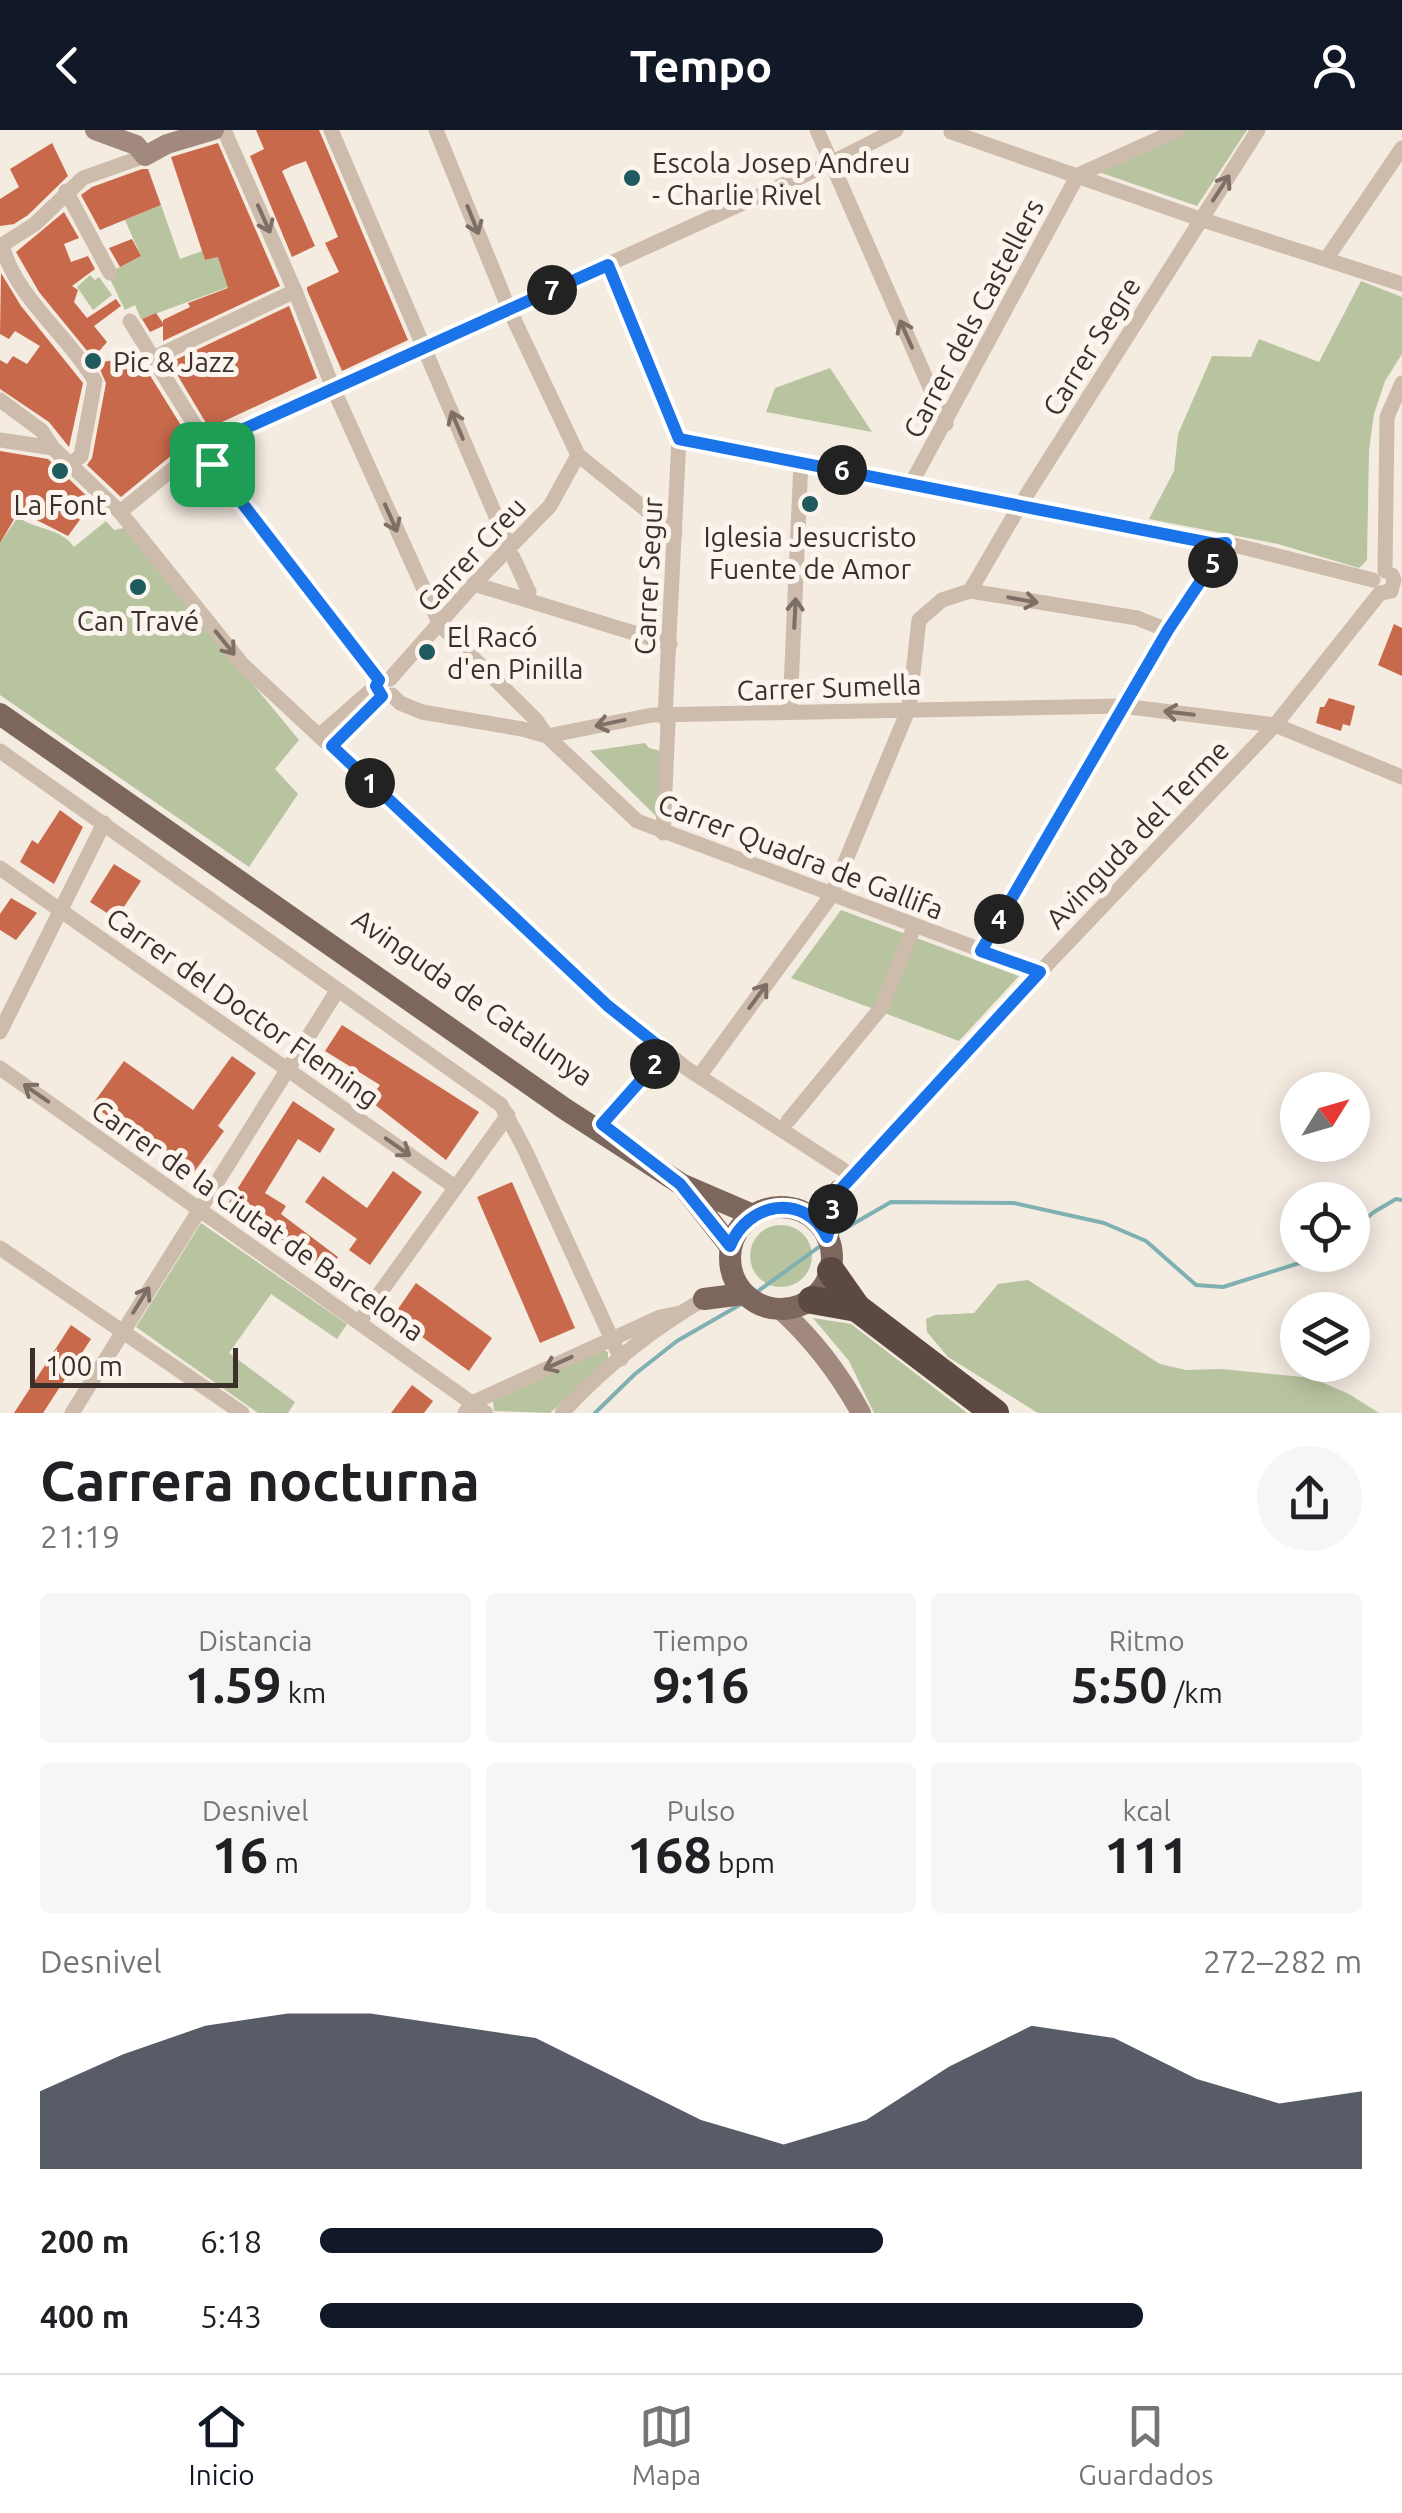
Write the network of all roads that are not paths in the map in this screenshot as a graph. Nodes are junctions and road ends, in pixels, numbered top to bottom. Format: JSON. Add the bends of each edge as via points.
{"nodes":[{"id":1,"x":94,"y":130,"type":"edge"},
{"id":2,"x":214,"y":130,"type":"edge"},
{"id":3,"x":224,"y":130,"type":"edge"},
{"id":4,"x":331,"y":130,"type":"edge"},
{"id":5,"x":436,"y":130,"type":"edge"},
{"id":6,"x":816,"y":130,"type":"edge"},
{"id":7,"x":896,"y":130,"type":"edge"},
{"id":8,"x":1178,"y":130,"type":"edge"},
{"id":9,"x":1258,"y":130,"type":"edge"},
{"id":10,"x":952,"y":131,"type":"edge"},
{"id":11,"x":1402,"y":148,"type":"edge"},
{"id":12,"x":145,"y":156,"type":"junction"},
{"id":13,"x":831,"y":163,"type":"junction"},
{"id":14,"x":1078,"y":175,"type":"junction"},
{"id":15,"x":66,"y":191,"type":"junction"},
{"id":16,"x":1200,"y":219,"type":"junction"},
{"id":17,"x":1,"y":244,"type":"edge"},
{"id":18,"x":1327,"y":258,"type":"junction"},
{"id":19,"x":608,"y":265,"type":"junction"},
{"id":20,"x":0,"y":266,"type":"edge"},
{"id":21,"x":110,"y":273,"type":"dead end"},
{"id":22,"x":1402,"y":284,"type":"edge"},
{"id":23,"x":295,"y":291,"type":"junction"},
{"id":24,"x":509,"y":309,"type":"junction"},
{"id":25,"x":130,"y":321,"type":"dead end"},
{"id":26,"x":424,"y":348,"type":"junction"},
{"id":27,"x":153,"y":358,"type":"junction"},
{"id":28,"x":1402,"y":383,"type":"edge"},
{"id":29,"x":333,"y":388,"type":"junction"},
{"id":30,"x":0,"y":400,"type":"edge"},
{"id":31,"x":946,"y":424,"type":"junction"},
{"id":32,"x":679,"y":439,"type":"junction"},
{"id":33,"x":0,"y":440,"type":"edge"},
{"id":34,"x":206,"y":446,"type":"junction"},
{"id":35,"x":54,"y":448,"type":"junction"},
{"id":36,"x":578,"y":456,"type":"junction"},
{"id":37,"x":801,"y":462,"type":"junction"},
{"id":38,"x":70,"y":464,"type":"junction"},
{"id":39,"x":911,"y":484,"type":"junction"},
{"id":40,"x":1019,"y":506,"type":"junction"},
{"id":41,"x":120,"y":512,"type":"junction"},
{"id":42,"x":675,"y":534,"type":"junction"},
{"id":43,"x":1226,"y":543,"type":"junction"},
{"id":44,"x":511,"y":552,"type":"junction"},
{"id":45,"x":1390,"y":579,"type":"edge"},
{"id":46,"x":474,"y":584,"type":"junction"},
{"id":47,"x":970,"y":591,"type":"junction"},
{"id":48,"x":530,"y":592,"type":"dead end"},
{"id":49,"x":440,"y":625,"type":"junction"},
{"id":50,"x":1168,"y":630,"type":"junction"},
{"id":51,"x":670,"y":644,"type":"junction"},
{"id":52,"x":384,"y":687,"type":"junction"},
{"id":53,"x":1122,"y":706,"type":"junction"},
{"id":54,"x":909,"y":708,"type":"junction"},
{"id":55,"x":790,"y":710,"type":"junction"},
{"id":56,"x":665,"y":716,"type":"junction"},
{"id":57,"x":2,"y":718,"type":"edge"},
{"id":58,"x":1276,"y":725,"type":"junction"},
{"id":59,"x":547,"y":736,"type":"junction"},
{"id":60,"x":326,"y":741,"type":"junction"},
{"id":61,"x":0,"y":751,"type":"edge"},
{"id":62,"x":1402,"y":776,"type":"edge"},
{"id":63,"x":104,"y":822,"type":"junction"},
{"id":64,"x":663,"y":833,"type":"junction"},
{"id":65,"x":0,"y":868,"type":"edge"},
{"id":66,"x":831,"y":896,"type":"junction"},
{"id":67,"x":61,"y":909,"type":"junction"},
{"id":68,"x":912,"y":932,"type":"dead end"},
{"id":69,"x":981,"y":951,"type":"junction"},
{"id":70,"x":1040,"y":972,"type":"junction"},
{"id":71,"x":336,"y":991,"type":"junction"},
{"id":72,"x":0,"y":1032,"type":"edge"},
{"id":73,"x":666,"y":1052,"type":"junction"},
{"id":74,"x":0,"y":1068,"type":"edge"},
{"id":75,"x":288,"y":1069,"type":"junction"},
{"id":76,"x":700,"y":1075,"type":"junction"},
{"id":77,"x":508,"y":1115,"type":"junction"},
{"id":78,"x":788,"y":1121,"type":"dead end"},
{"id":79,"x":602,"y":1124,"type":"junction"},
{"id":80,"x":652,"y":1164,"type":"junction"},
{"id":81,"x":680,"y":1184,"type":"junction"},
{"id":82,"x":844,"y":1185,"type":"junction"},
{"id":83,"x":455,"y":1188,"type":"junction"},
{"id":84,"x":200,"y":1208,"type":"junction"},
{"id":85,"x":799,"y":1210,"type":"junction"},
{"id":86,"x":752,"y":1215,"type":"junction"},
{"id":87,"x":828,"y":1240,"type":"junction"},
{"id":88,"x":730,"y":1246,"type":"junction"},
{"id":89,"x":0,"y":1248,"type":"edge"},
{"id":90,"x":831,"y":1271,"type":"junction"},
{"id":91,"x":731,"y":1272,"type":"junction"},
{"id":92,"x":748,"y":1298,"type":"junction"},
{"id":93,"x":704,"y":1299,"type":"junction"},
{"id":94,"x":812,"y":1300,"type":"junction"},
{"id":95,"x":857,"y":1308,"type":"junction"},
{"id":96,"x":781,"y":1310,"type":"junction"},
{"id":97,"x":680,"y":1313,"type":"junction"},
{"id":98,"x":359,"y":1322,"type":"junction"},
{"id":99,"x":122,"y":1331,"type":"junction"},
{"id":100,"x":610,"y":1340,"type":"junction"},
{"id":101,"x":621,"y":1358,"type":"junction"},
{"id":102,"x":468,"y":1408,"type":"edge"},
{"id":103,"x":995,"y":1412,"type":"edge"},
{"id":104,"x":72,"y":1413,"type":"edge"},
{"id":105,"x":242,"y":1413,"type":"edge"},
{"id":106,"x":486,"y":1413,"type":"edge"},
{"id":107,"x":562,"y":1413,"type":"edge"},
{"id":108,"x":862,"y":1413,"type":"edge"}],
"edges":[{"from":1,"to":12,"type":"street","via":[[136,145]]},
{"from":2,"to":12,"type":"street"},
{"from":3,"to":23,"type":"street","name":"Carrer Quadra de Gallifa","one_way":true},
{"from":4,"to":26,"type":"street"},
{"from":5,"to":24,"type":"street","one_way":true},
{"from":6,"to":13,"type":"street"},
{"from":7,"to":13,"type":"street"},
{"from":8,"to":14,"type":"street"},
{"from":16,"to":9,"type":"street","name":"Carrer Segre","one_way":true},
{"from":10,"to":14,"type":"street"},
{"from":11,"to":18,"type":"street"},
{"from":12,"to":15,"type":"street"},
{"from":13,"to":19,"type":"street"},
{"from":31,"to":13,"type":"street","one_way":true},
{"from":14,"to":16,"type":"street"},
{"from":14,"to":31,"type":"street","name":"Carrer dels Castellers"},
{"from":15,"to":17,"type":"street","via":[[35,224]]},
{"from":15,"to":21,"type":"street"},
{"from":16,"to":18,"type":"street"},
{"from":16,"to":40,"type":"street","name":"Carrer Segre"},
{"from":17,"to":20,"type":"street"},
{"from":17,"to":38,"type":"street","via":[[8,270],[95,380],[82,456]]},
{"from":18,"to":22,"type":"street"},
{"from":19,"to":24,"type":"street"},
{"from":19,"to":32,"type":"street"},
{"from":23,"to":27,"type":"street"},
{"from":23,"to":29,"type":"street","name":"Carrer Quadra de Gallifa"},
{"from":24,"to":26,"type":"street"},
{"from":24,"to":36,"type":"street"},
{"from":25,"to":27,"type":"street"},
{"from":26,"to":29,"type":"street"},
{"from":44,"to":26,"type":"street","one_way":true},
{"from":27,"to":34,"type":"street"},
{"from":28,"to":45,"type":"street","via":[[1386,417]]},
{"from":29,"to":34,"type":"street"},
{"from":29,"to":49,"type":"street","name":"Carrer Quadra de Gallifa","one_way":true},
{"from":30,"to":35,"type":"street"},
{"from":31,"to":39,"type":"street","name":"Carrer dels Castellers"},
{"from":32,"to":37,"type":"street"},
{"from":32,"to":42,"type":"street","name":"Carrer Segur"},
{"from":33,"to":35,"type":"street"},
{"from":34,"to":41,"type":"street"},
{"from":34,"to":52,"type":"street","via":[[212,464]]},
{"from":35,"to":38,"type":"street"},
{"from":36,"to":42,"type":"street"},
{"from":36,"to":44,"type":"street","name":"Carrer Creu","via":[[550,506]]},
{"from":37,"to":39,"type":"street"},
{"from":55,"to":37,"type":"street","one_way":true},
{"from":38,"to":41,"type":"street"},
{"from":39,"to":40,"type":"street"},
{"from":40,"to":43,"type":"street"},
{"from":40,"to":47,"type":"street","name":"Carrer Segre"},
{"from":41,"to":60,"type":"street","one_way":true,"via":[[242,664]]},
{"from":42,"to":51,"type":"street","name":"Carrer Segur"},
{"from":43,"to":45,"type":"street"},
{"from":43,"to":50,"type":"street"},
{"from":44,"to":46,"type":"street","name":"Carrer Creu"},
{"from":44,"to":48,"type":"street"},
{"from":45,"to":58,"type":"street","name":"Avinguda del Terme"},
{"from":46,"to":49,"type":"street","name":"Carrer Creu"},
{"from":46,"to":51,"type":"street"},
{"from":47,"to":50,"type":"street","one_way":true,"via":[[1137,618]]},
{"from":47,"to":54,"type":"street","via":[[942,600],[920,620]]},
{"from":49,"to":52,"type":"street","name":"Carrer Creu"},
{"from":49,"to":59,"type":"street","name":"Carrer Quadra de Gallifa"},
{"from":50,"to":53,"type":"street"},
{"from":51,"to":56,"type":"street","name":"Carrer Segur"},
{"from":52,"to":59,"type":"street","name":"Carrer Sumella","via":[[422,712]]},
{"from":52,"to":60,"type":"street","name":"Carrer Creu"},
{"from":53,"to":54,"type":"street","name":"Carrer Sumella"},
{"from":58,"to":53,"type":"street","name":"Carrer Sumella","one_way":true},
{"from":53,"to":69,"type":"street"},
{"from":54,"to":55,"type":"street","name":"Carrer Sumella"},
{"from":54,"to":66,"type":"street"},
{"from":55,"to":56,"type":"street","name":"Carrer Sumella"},
{"from":56,"to":59,"type":"street","name":"Carrer Sumella","one_way":true},
{"from":56,"to":64,"type":"street","name":"Carrer Segur"},
{"from":57,"to":79,"type":"main road","name":"Avinguda de Catalunya"},
{"from":57,"to":80,"type":"main road","name":"Avinguda de Catalunya"},
{"from":58,"to":62,"type":"street","name":"Carrer Sumella"},
{"from":58,"to":70,"type":"street","name":"Avinguda del Terme"},
{"from":59,"to":64,"type":"street","name":"Carrer Quadra de Gallifa","via":[[637,821]]},
{"from":60,"to":73,"type":"street","via":[[608,1006]]},
{"from":61,"to":63,"type":"street"},
{"from":63,"to":67,"type":"street"},
{"from":63,"to":71,"type":"street"},
{"from":64,"to":66,"type":"street","name":"Carrer Quadra de Gallifa"},
{"from":65,"to":67,"type":"street","name":"Carrer del Doctor Fleming"},
{"from":66,"to":69,"type":"street","name":"Carrer Quadra de Gallifa"},
{"from":76,"to":66,"type":"street","one_way":true},
{"from":67,"to":72,"type":"street"},
{"from":67,"to":75,"type":"street","name":"Carrer del Doctor Fleming"},
{"from":68,"to":78,"type":"street","via":[[881,1008]]},
{"from":69,"to":70,"type":"street","name":"Carrer Quadra de Gallifa"},
{"from":70,"to":82,"type":"street","name":"Avinguda del Terme"},
{"from":71,"to":75,"type":"street"},
{"from":71,"to":77,"type":"street"},
{"from":73,"to":76,"type":"street"},
{"from":73,"to":79,"type":"street"},
{"from":84,"to":74,"type":"street","name":"Carrer de la Ciutat de Barcelona","one_way":true},
{"from":75,"to":83,"type":"street","name":"Carrer del Doctor Fleming","one_way":true},
{"from":75,"to":84,"type":"street"},
{"from":76,"to":82,"type":"street","via":[[845,1171]]},
{"from":77,"to":83,"type":"street"},
{"from":77,"to":100,"type":"street"},
{"from":79,"to":80,"type":"main road","name":"Avinguda de Catalunya"},
{"from":80,"to":81,"type":"main road"},
{"from":81,"to":86,"type":"main road"},
{"from":81,"to":88,"type":"main road"},
{"from":82,"to":85,"type":"main road"},
{"from":82,"to":87,"type":"main road"},
{"from":83,"to":98,"type":"street"},
{"from":84,"to":98,"type":"street","name":"Carrer de la Ciutat de Barcelona"},
{"from":99,"to":84,"type":"street","one_way":true},
{"from":85,"to":86,"type":"main road","via":[[767,1208]]},
{"from":85,"to":87,"type":"main road"},
{"from":86,"to":88,"type":"main road"},
{"from":87,"to":90,"type":"main road"},
{"from":88,"to":91,"type":"main road"},
{"from":89,"to":99,"type":"street"},
{"from":90,"to":94,"type":"main road"},
{"from":90,"to":95,"type":"highway"},
{"from":91,"to":92,"type":"main road"},
{"from":91,"to":93,"type":"main road"},
{"from":92,"to":93,"type":"main road"},
{"from":92,"to":96,"type":"main road"},
{"from":93,"to":97,"type":"street"},
{"from":94,"to":95,"type":"highway"},
{"from":94,"to":96,"type":"main road"},
{"from":95,"to":103,"type":"highway"},
{"from":96,"to":108,"type":"street","via":[[812,1338]]},
{"from":97,"to":100,"type":"street"},
{"from":97,"to":101,"type":"street"},
{"from":98,"to":102,"type":"street","name":"Carrer de la Ciutat de Barcelona"},
{"from":99,"to":104,"type":"street"},
{"from":99,"to":105,"type":"street"},
{"from":100,"to":101,"type":"street"},
{"from":100,"to":102,"type":"street","one_way":true},
{"from":101,"to":107,"type":"street"},
{"from":102,"to":106,"type":"street","name":"Carrer de la Ciutat de Barcelona"}]}
